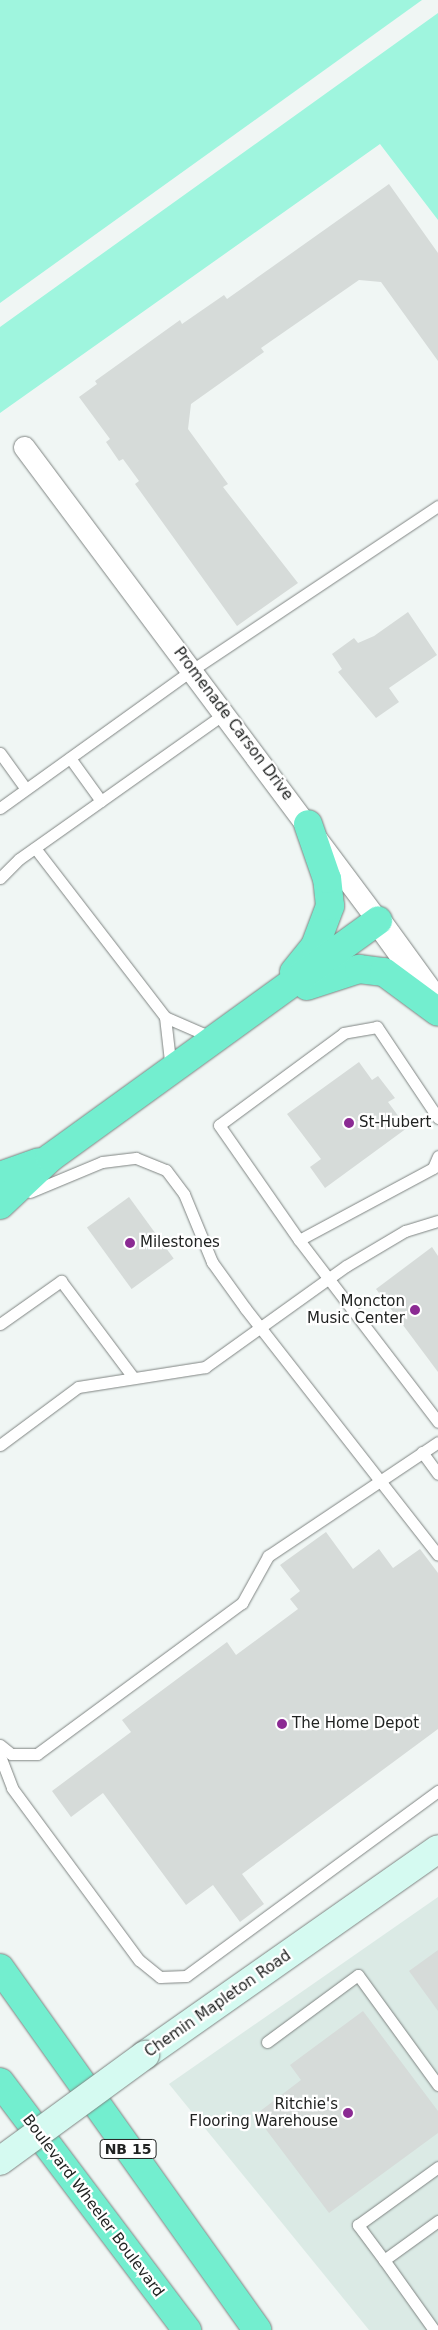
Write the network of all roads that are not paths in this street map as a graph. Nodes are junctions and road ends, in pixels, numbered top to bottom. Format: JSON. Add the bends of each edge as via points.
{"nodes":[{"id":1,"x":24,"y":447,"type":"dead end"},
{"id":2,"x":438,"y":506,"type":"edge"},
{"id":3,"x":192,"y":670,"type":"junction"},
{"id":4,"x":225,"y":713,"type":"junction"},
{"id":5,"x":0,"y":753,"type":"edge"},
{"id":6,"x":70,"y":758,"type":"junction"},
{"id":7,"x":26,"y":789,"type":"junction"},
{"id":8,"x":101,"y":801,"type":"junction"},
{"id":9,"x":0,"y":808,"type":"edge"},
{"id":10,"x":308,"y":824,"type":"junction"},
{"id":11,"x":35,"y":848,"type":"junction"},
{"id":12,"x":0,"y":878,"type":"edge"},
{"id":13,"x":378,"y":921,"type":"junction"},
{"id":14,"x":269,"y":1003,"type":"junction"},
{"id":15,"x":438,"y":1004,"type":"edge"},
{"id":16,"x":438,"y":1012,"type":"edge"},
{"id":17,"x":166,"y":1017,"type":"junction"},
{"id":18,"x":217,"y":1039,"type":"junction"},
{"id":19,"x":172,"y":1071,"type":"junction"},
{"id":20,"x":438,"y":1118,"type":"edge"},
{"id":21,"x":438,"y":1156,"type":"edge"},
{"id":22,"x":50,"y":1158,"type":"junction"},
{"id":23,"x":433,"y":1168,"type":"junction"},
{"id":24,"x":0,"y":1176,"type":"edge"},
{"id":25,"x":438,"y":1180,"type":"edge"},
{"id":26,"x":0,"y":1206,"type":"edge"},
{"id":27,"x":0,"y":1210,"type":"edge"},
{"id":28,"x":438,"y":1221,"type":"edge"},
{"id":29,"x":299,"y":1240,"type":"junction"},
{"id":30,"x":329,"y":1278,"type":"junction"},
{"id":31,"x":0,"y":1324,"type":"edge"},
{"id":32,"x":262,"y":1326,"type":"junction"},
{"id":33,"x":132,"y":1376,"type":"junction"},
{"id":34,"x":438,"y":1422,"type":"edge"},
{"id":35,"x":438,"y":1442,"type":"edge"},
{"id":36,"x":0,"y":1444,"type":"edge"},
{"id":37,"x":422,"y":1452,"type":"junction"},
{"id":38,"x":438,"y":1474,"type":"edge"},
{"id":39,"x":383,"y":1482,"type":"junction"},
{"id":40,"x":438,"y":1554,"type":"edge"},
{"id":41,"x":0,"y":1745,"type":"edge"},
{"id":42,"x":0,"y":1756,"type":"edge"},
{"id":43,"x":438,"y":1791,"type":"edge"},
{"id":44,"x":438,"y":1849,"type":"edge"},
{"id":45,"x":0,"y":1968,"type":"edge"},
{"id":46,"x":267,"y":2042,"type":"dead end"},
{"id":47,"x":0,"y":2082,"type":"edge"},
{"id":48,"x":438,"y":2085,"type":"edge"},
{"id":49,"x":0,"y":2161,"type":"edge"},
{"id":50,"x":438,"y":2166,"type":"edge"},
{"id":51,"x":438,"y":2221,"type":"edge"},
{"id":52,"x":384,"y":2260,"type":"junction"},
{"id":53,"x":187,"y":2330,"type":"edge"},
{"id":54,"x":257,"y":2330,"type":"edge"},
{"id":55,"x":434,"y":2330,"type":"edge"}],
"edges":[{"from":1,"to":3,"type":"street","name":"Promenade Carson Drive"},
{"from":2,"to":3,"type":"lane"},
{"from":3,"to":4,"type":"street","name":"Promenade Carson Drive"},
{"from":3,"to":6,"type":"lane"},
{"from":4,"to":8,"type":"lane"},
{"from":4,"to":10,"type":"street","name":"Promenade Carson Drive"},
{"from":5,"to":7,"type":"lane"},
{"from":6,"to":7,"type":"lane"},
{"from":6,"to":8,"type":"lane"},
{"from":7,"to":9,"type":"lane"},
{"from":8,"to":11,"type":"lane"},
{"from":10,"to":13,"type":"street","name":"Promenade Carson Drive"},
{"from":10,"to":14,"type":"highway","via":[[327,880],[330,906],[315,946]]},
{"from":11,"to":12,"type":"lane"},
{"from":11,"to":17,"type":"lane"},
{"from":13,"to":14,"type":"highway"},
{"from":13,"to":15,"type":"street","name":"Promenade Carson Drive"},
{"from":14,"to":16,"type":"highway","via":[[334,974],[359,969],[384,972]]},
{"from":14,"to":18,"type":"highway"},
{"from":17,"to":18,"type":"lane"},
{"from":17,"to":19,"type":"lane"},
{"from":18,"to":19,"type":"highway"},
{"from":19,"to":22,"type":"highway"},
{"from":20,"to":29,"type":"lane","via":[[377,1027],[344,1033],[219,1125]]},
{"from":21,"to":23,"type":"lane"},
{"from":22,"to":24,"type":"highway"},
{"from":22,"to":26,"type":"highway"},
{"from":23,"to":25,"type":"lane"},
{"from":23,"to":29,"type":"lane"},
{"from":27,"to":32,"type":"lane","via":[[43,1184],[102,1162],[136,1158],[166,1170],[184,1194],[212,1262]]},
{"from":28,"to":30,"type":"lane","via":[[405,1231]]},
{"from":29,"to":30,"type":"lane"},
{"from":30,"to":32,"type":"lane"},
{"from":30,"to":34,"type":"lane"},
{"from":31,"to":33,"type":"lane","via":[[61,1280]]},
{"from":32,"to":33,"type":"lane","via":[[205,1367]]},
{"from":32,"to":39,"type":"lane"},
{"from":33,"to":36,"type":"lane","via":[[78,1386]]},
{"from":35,"to":37,"type":"lane"},
{"from":37,"to":38,"type":"lane"},
{"from":37,"to":39,"type":"lane"},
{"from":39,"to":40,"type":"lane"},
{"from":39,"to":41,"type":"lane","via":[[268,1556],[242,1603],[37,1754],[12,1754]]},
{"from":42,"to":43,"type":"lane","via":[[12,1788],[139,1960],[160,1977],[186,1976]]},
{"from":44,"to":49,"type":"main road","name":"Chemin Mapleton Road","bridge":true},
{"from":45,"to":54,"type":"highway","number":"NB 15"},
{"from":46,"to":48,"type":"lane","via":[[358,1976]]},
{"from":47,"to":53,"type":"highway","name":"Boulevard Wheeler Boulevard"},
{"from":50,"to":52,"type":"lane","via":[[358,2225]]},
{"from":51,"to":52,"type":"lane"},
{"from":52,"to":55,"type":"lane"}]}
